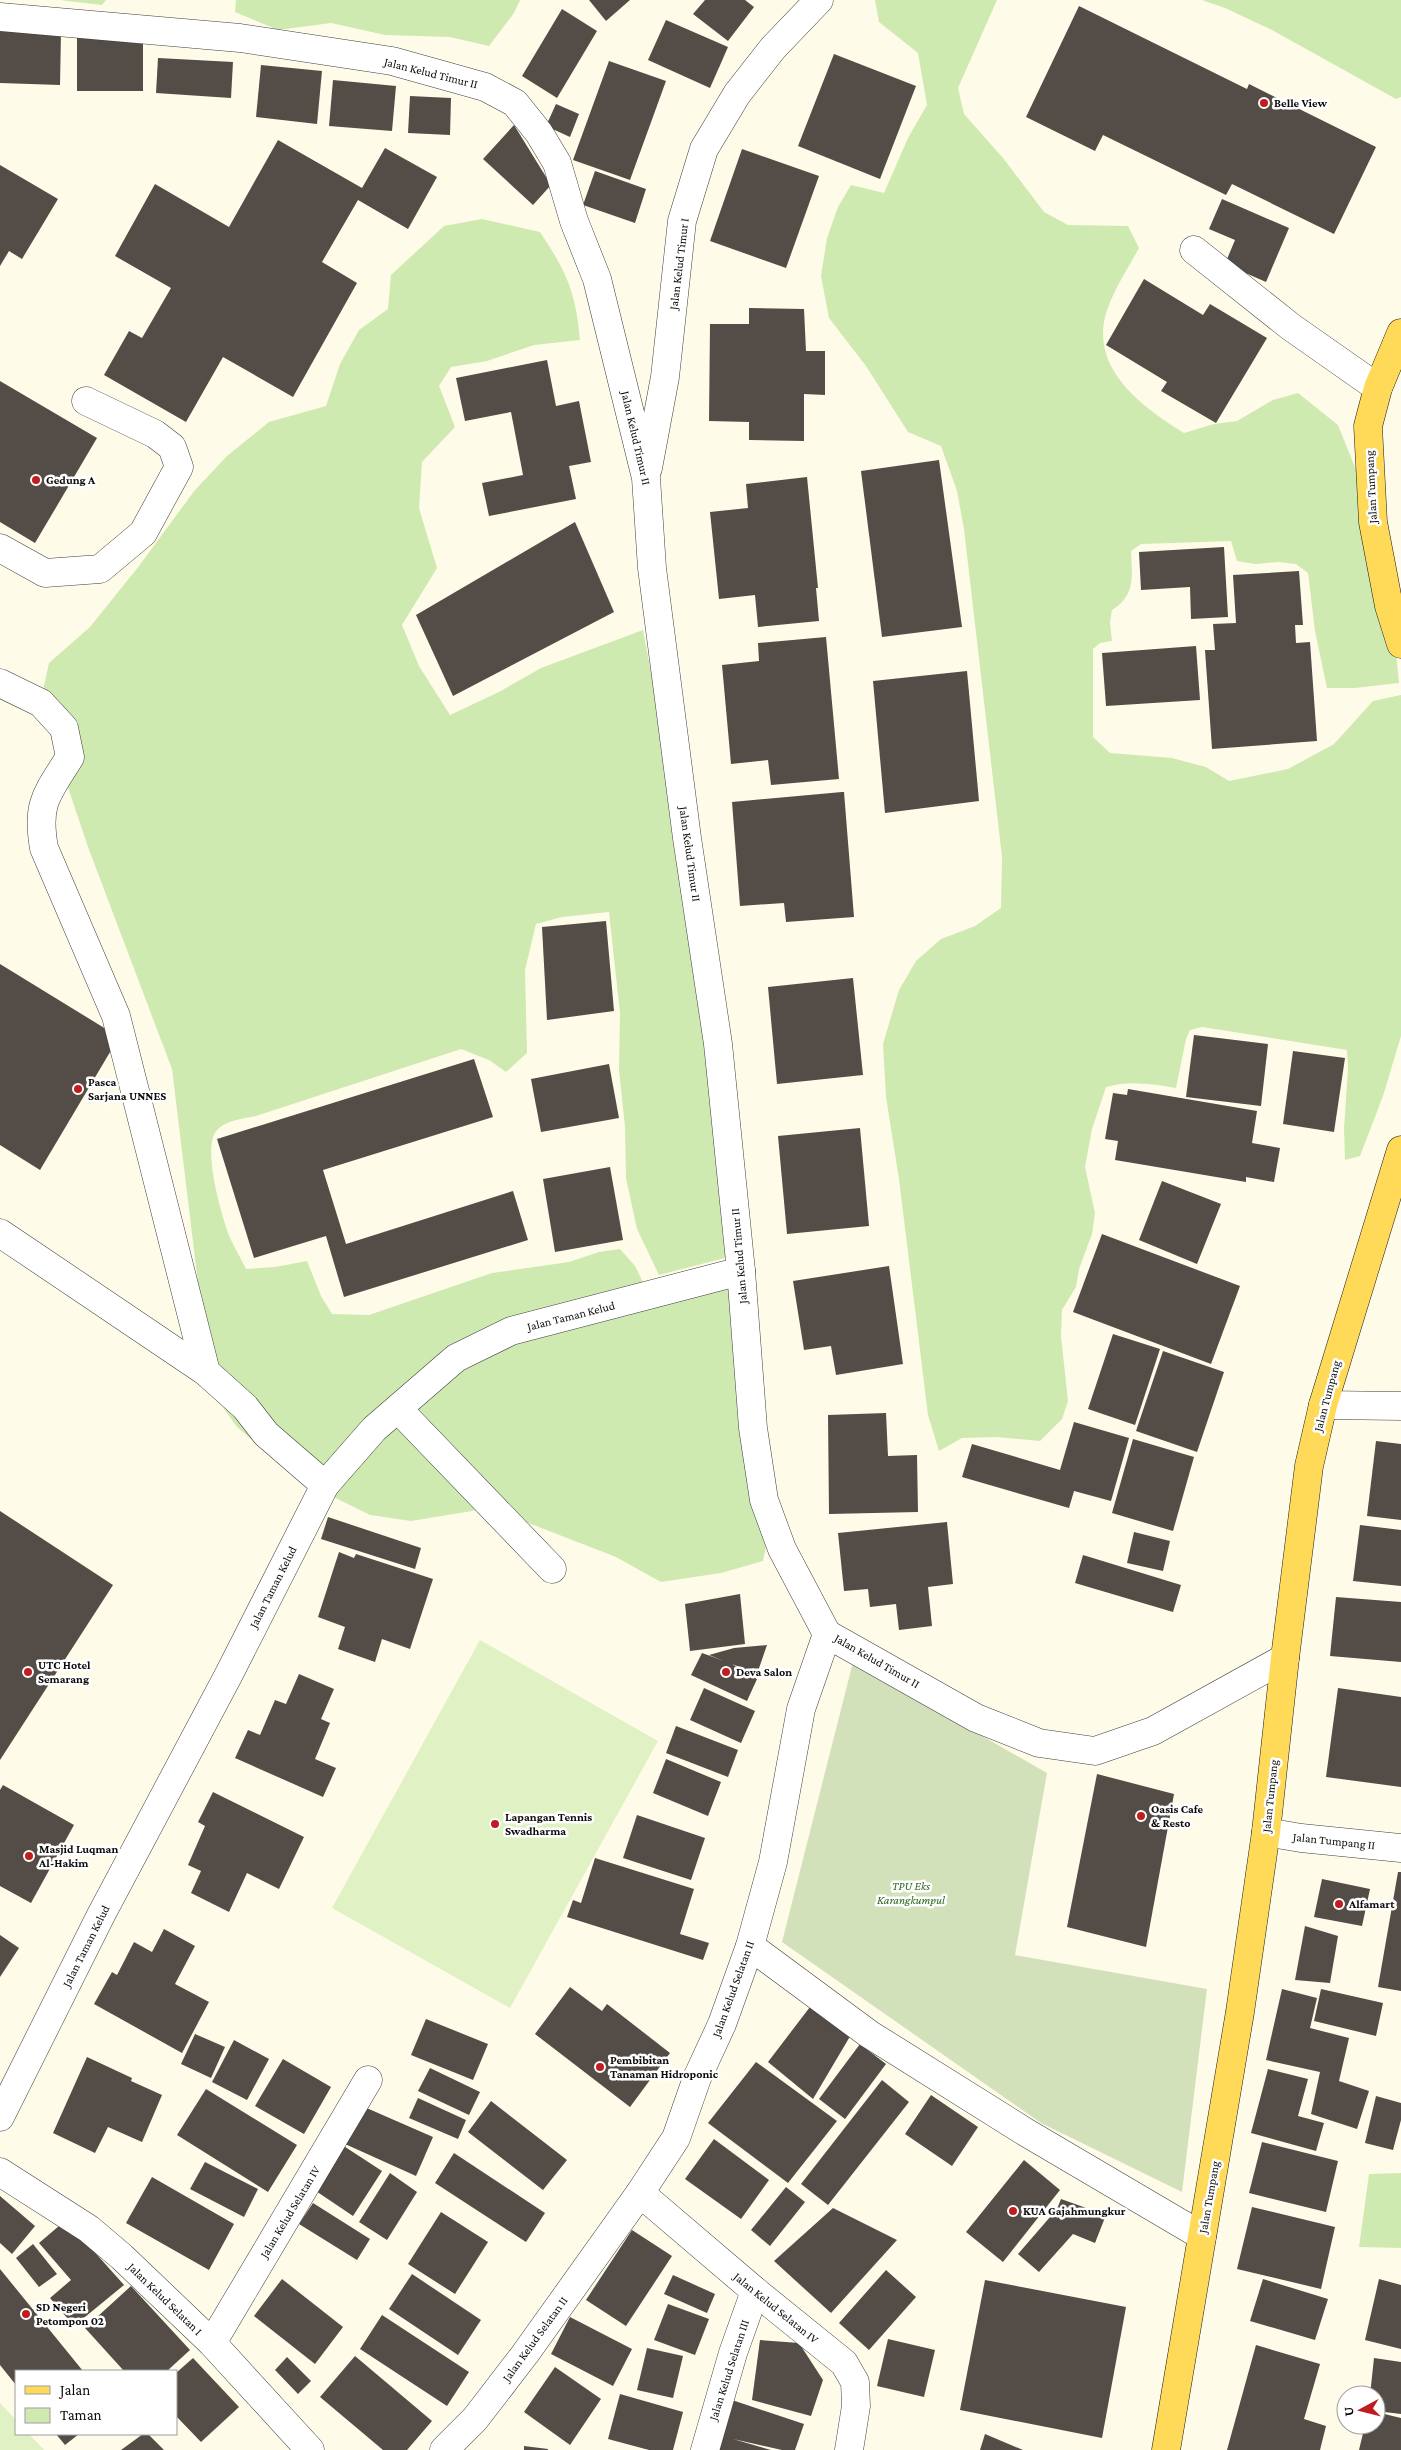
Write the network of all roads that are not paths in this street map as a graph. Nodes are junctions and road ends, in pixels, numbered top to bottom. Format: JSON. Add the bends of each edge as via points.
{"nodes":[{"id":1,"x":819,"y":0,"type":"edge"},
{"id":2,"x":0,"y":17,"type":"edge"},
{"id":3,"x":1194,"y":250,"type":"dead end"},
{"id":4,"x":1401,"y":333,"type":"edge"},
{"id":5,"x":1378,"y":388,"type":"junction"},
{"id":6,"x":86,"y":400,"type":"dead end"},
{"id":7,"x":646,"y":478,"type":"junction"},
{"id":8,"x":0,"y":548,"type":"edge"},
{"id":9,"x":1401,"y":644,"type":"edge"},
{"id":10,"x":0,"y":683,"type":"edge"},
{"id":11,"x":1401,"y":1150,"type":"edge"},
{"id":12,"x":0,"y":1234,"type":"edge"},
{"id":13,"x":741,"y":1271,"type":"junction"},
{"id":14,"x":206,"y":1372,"type":"junction"},
{"id":15,"x":1323,"y":1405,"type":"junction"},
{"id":16,"x":1401,"y":1406,"type":"edge"},
{"id":17,"x":398,"y":1409,"type":"junction"},
{"id":18,"x":325,"y":1485,"type":"junction"},
{"id":19,"x":552,"y":1568,"type":"dead end"},
{"id":20,"x":827,"y":1634,"type":"junction"},
{"id":21,"x":1285,"y":1658,"type":"junction"},
{"id":22,"x":1266,"y":1832,"type":"junction"},
{"id":23,"x":1401,"y":1848,"type":"edge"},
{"id":24,"x":750,"y":1946,"type":"junction"},
{"id":25,"x":368,"y":2080,"type":"dead end"},
{"id":26,"x":0,"y":2117,"type":"edge"},
{"id":27,"x":0,"y":2172,"type":"edge"},
{"id":28,"x":640,"y":2193,"type":"junction"},
{"id":29,"x":1202,"y":2236,"type":"junction"},
{"id":30,"x":756,"y":2291,"type":"junction"},
{"id":31,"x":212,"y":2343,"type":"junction"},
{"id":32,"x":310,"y":2450,"type":"edge"},
{"id":33,"x":444,"y":2450,"type":"edge"},
{"id":34,"x":705,"y":2450,"type":"edge"},
{"id":35,"x":849,"y":2450,"type":"edge"},
{"id":36,"x":1166,"y":2450,"type":"edge"}],
"edges":[{"from":1,"to":7,"type":"street","name":"Jalan Kelud Timur I","via":[[773,48],[737,94],[704,149],[682,222],[665,378]]},
{"from":2,"to":7,"type":"street","name":"Jalan Kelud Timur II","via":[[240,38],[392,62],[485,87],[515,104],[539,133],[557,163],[574,221],[597,279]]},
{"from":3,"to":5,"type":"street","via":[[1297,332]]},
{"from":4,"to":5,"type":"main road","name":"Jalan Tumpang"},
{"from":5,"to":9,"type":"main road","name":"Jalan Tumpang","via":[[1368,426],[1372,522],[1389,606]]},
{"from":6,"to":8,"type":"street","via":[[155,434],[172,447],[179,467],[143,533],[100,569],[45,574]]},
{"from":7,"to":13,"type":"street","name":"Jalan Kelud Timur II","via":[[652,568],[718,1044]]},
{"from":10,"to":14,"type":"street","via":[[41,703],[64,728],[70,757],[44,799],[39,824],[44,848],[116,1016]]},
{"from":11,"to":15,"type":"main road","name":"Jalan Tumpang"},
{"from":12,"to":14,"type":"street"},
{"from":13,"to":17,"type":"street","name":"Jalan Taman Kelud","via":[[511,1331],[456,1358]]},
{"from":13,"to":20,"type":"street","name":"Jalan Kelud Timur II","via":[[753,1428],[764,1500],[782,1549]]},
{"from":14,"to":18,"type":"street","via":[[245,1408],[266,1434]]},
{"from":15,"to":16,"type":"street"},
{"from":15,"to":21,"type":"main road","name":"Jalan Tumpang","via":[[1309,1466]]},
{"from":17,"to":18,"type":"street","name":"Jalan Taman Kelud","via":[[374,1430]]},
{"from":17,"to":19,"type":"street"},
{"from":18,"to":26,"type":"street","name":"Jalan Taman Kelud"},
{"from":20,"to":21,"type":"street","name":"Jalan Kelud Timur II","via":[[976,1718],[1038,1743],[1095,1751],[1153,1731]]},
{"from":20,"to":24,"type":"street","name":"Jalan Kelud Selatan II","via":[[801,1709],[773,1862]]},
{"from":21,"to":22,"type":"main road","name":"Jalan Tumpang"},
{"from":22,"to":23,"type":"street","name":"Jalan Tumpang II"},
{"from":22,"to":29,"type":"main road","name":"Jalan Tumpang"},
{"from":24,"to":28,"type":"street","name":"Jalan Kelud Selatan II","via":[[676,2138]]},
{"from":24,"to":29,"type":"street","via":[[870,2034],[1027,2133]]},
{"from":25,"to":31,"type":"street","name":"Jalan Kelud Selatan IV"},
{"from":27,"to":31,"type":"street","name":"Jalan Kelud Selatan I","via":[[89,2229]]},
{"from":28,"to":30,"type":"street","name":"Jalan Kelud Selatan IV"},
{"from":28,"to":33,"type":"street","name":"Jalan Kelud Selatan II","via":[[525,2354],[475,2419]]},
{"from":29,"to":36,"type":"main road","name":"Jalan Tumpang"},
{"from":30,"to":34,"type":"street","name":"Jalan Kelud Selatan III","via":[[733,2353]]},
{"from":30,"to":35,"type":"street","name":"Jalan Kelud Selatan IV","via":[[844,2363],[855,2382],[856,2406]]},
{"from":31,"to":32,"type":"street","name":"Jalan Kelud Selatan I"}]}
